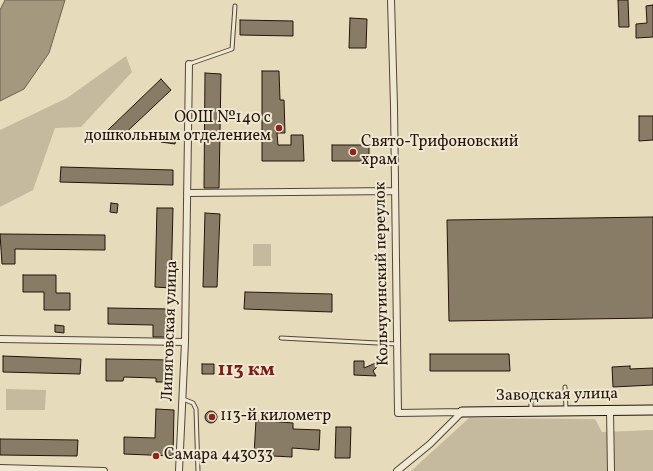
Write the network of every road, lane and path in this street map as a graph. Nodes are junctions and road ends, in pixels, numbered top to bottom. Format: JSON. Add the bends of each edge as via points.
{"nodes":[{"id":1,"x":391,"y":0,"type":"edge"},
{"id":2,"x":235,"y":6,"type":"dead end"},
{"id":3,"x":189,"y":64,"type":"joint"},
{"id":4,"x":395,"y":191,"type":"junction"},
{"id":5,"x":187,"y":193,"type":"junction"},
{"id":6,"x":281,"y":338,"type":"dead end"},
{"id":7,"x":0,"y":339,"type":"edge"},
{"id":8,"x":185,"y":342,"type":"junction"},
{"id":9,"x":397,"y":344,"type":"junction"},
{"id":10,"x":565,"y":387,"type":"dead end"},
{"id":11,"x":531,"y":393,"type":"dead end"},
{"id":12,"x":182,"y":398,"type":"junction"},
{"id":13,"x":653,"y":410,"type":"edge"},
{"id":14,"x":531,"y":411,"type":"junction"},
{"id":15,"x":566,"y":411,"type":"junction"},
{"id":16,"x":610,"y":411,"type":"junction"},
{"id":17,"x":462,"y":412,"type":"junction"},
{"id":18,"x":0,"y":468,"type":"edge"},
{"id":19,"x":104,"y":471,"type":"edge"},
{"id":20,"x":179,"y":471,"type":"edge"},
{"id":21,"x":198,"y":471,"type":"edge"},
{"id":22,"x":397,"y":471,"type":"edge"},
{"id":23,"x":611,"y":471,"type":"edge"}],
"edges":[{"from":1,"to":4,"type":"street","name":"Кольчугинский переулок"},
{"from":2,"to":3,"type":"lane","via":[[232,49]]},
{"from":3,"to":5,"type":"street","name":"Липяговская улица"},
{"from":4,"to":5,"type":"street"},
{"from":4,"to":9,"type":"street","name":"Кольчугинский переулок"},
{"from":5,"to":8,"type":"street","name":"Липяговская улица"},
{"from":6,"to":9,"type":"lane"},
{"from":7,"to":8,"type":"street"},
{"from":8,"to":12,"type":"street","name":"Липяговская улица"},
{"from":9,"to":17,"type":"street","name":"Кольчугинский переулок","via":[[398,413]]},
{"from":10,"to":15,"type":"lane"},
{"from":11,"to":14,"type":"lane"},
{"from":12,"to":20,"type":"street","name":"Липяговская улица"},
{"from":12,"to":21,"type":"lane","via":[[194,403],[196,409]]},
{"from":13,"to":16,"type":"street","name":"Заводская улица"},
{"from":14,"to":15,"type":"street","name":"Заводская улица"},
{"from":14,"to":17,"type":"street","name":"Заводская улица"},
{"from":15,"to":16,"type":"street","name":"Заводская улица"},
{"from":16,"to":23,"type":"street"},
{"from":17,"to":22,"type":"street","via":[[430,444]]},
{"from":18,"to":19,"type":"street"}]}
